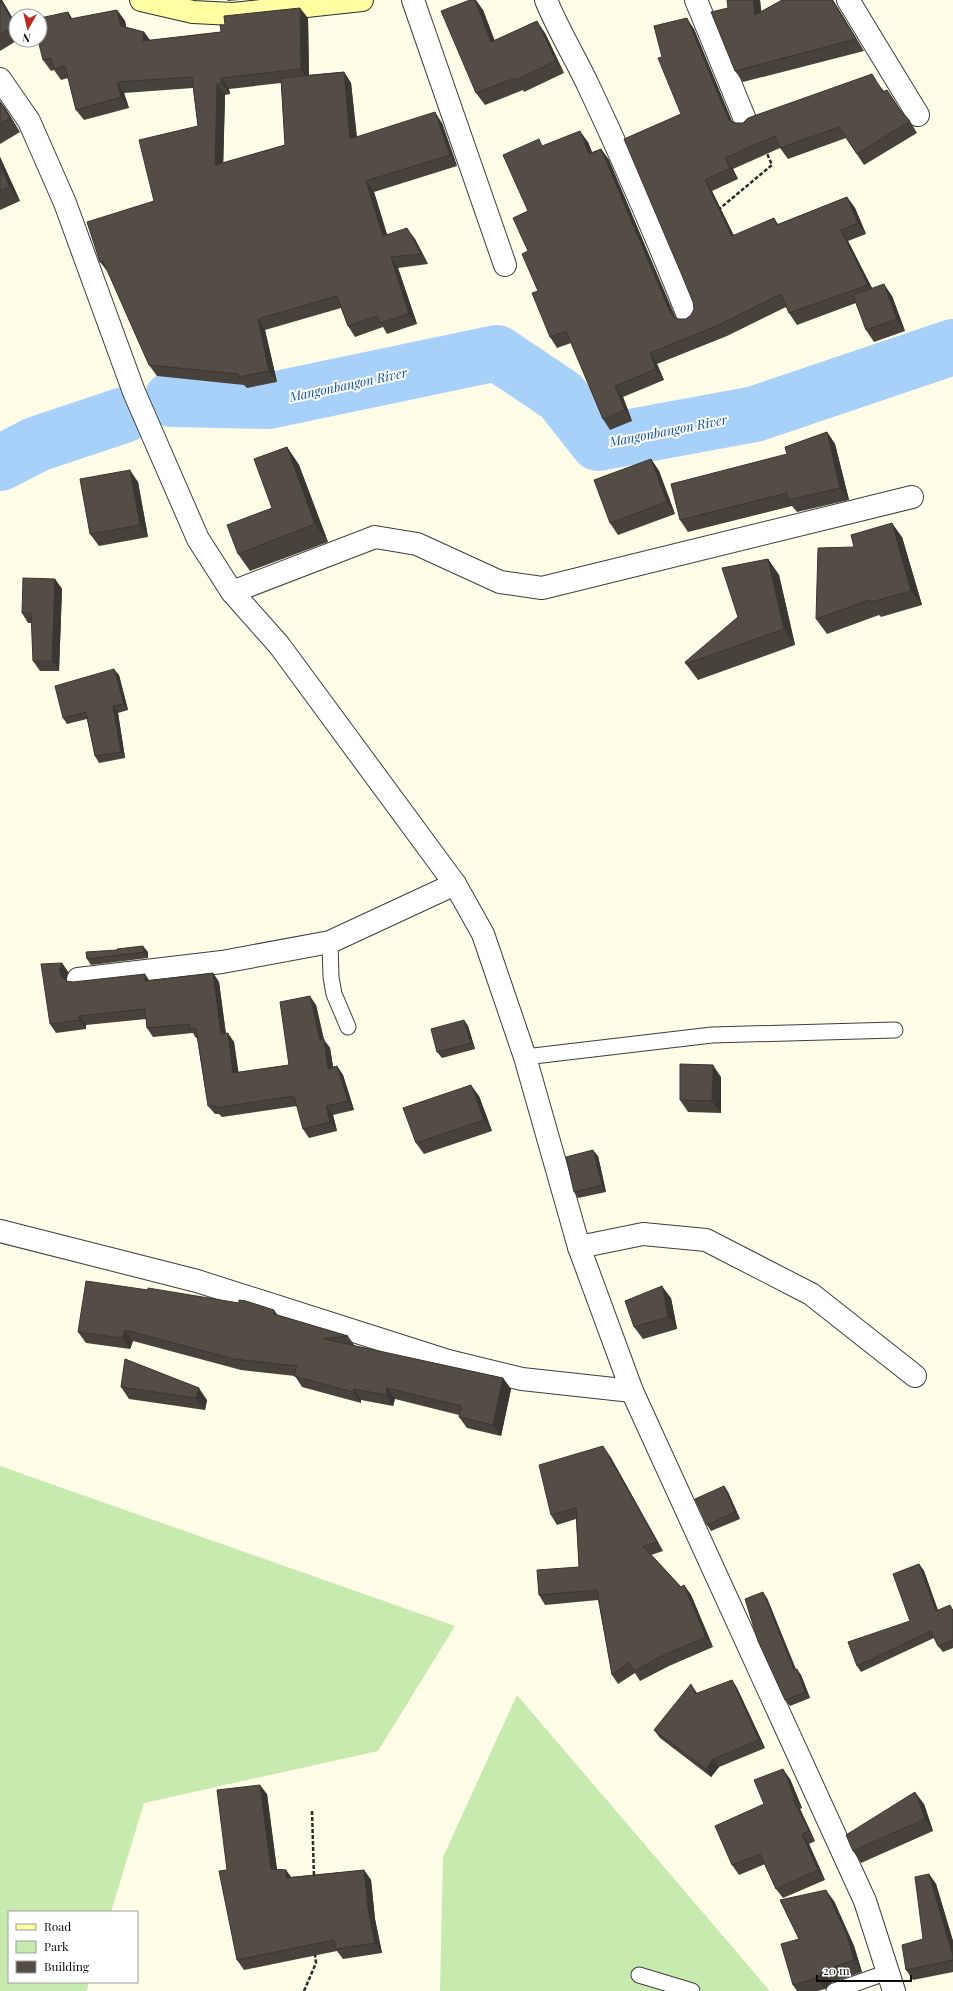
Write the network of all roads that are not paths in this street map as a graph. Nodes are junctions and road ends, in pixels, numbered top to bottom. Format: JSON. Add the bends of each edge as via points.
{"nodes":[{"id":1,"x":141,"y":0,"type":"edge"},
{"id":2,"x":362,"y":0,"type":"edge"},
{"id":3,"x":413,"y":0,"type":"edge"},
{"id":4,"x":546,"y":0,"type":"edge"},
{"id":5,"x":696,"y":0,"type":"edge"},
{"id":6,"x":848,"y":0,"type":"edge"},
{"id":7,"x":0,"y":79,"type":"edge"},
{"id":8,"x":918,"y":115,"type":"dead end"},
{"id":9,"x":746,"y":122,"type":"edge"},
{"id":10,"x":505,"y":265,"type":"dead end"},
{"id":11,"x":689,"y":318,"type":"edge"},
{"id":12,"x":912,"y":497,"type":"dead end"},
{"id":13,"x":232,"y":592,"type":"junction"},
{"id":14,"x":455,"y":884,"type":"junction"},
{"id":15,"x":330,"y":942,"type":"junction"},
{"id":16,"x":78,"y":980,"type":"edge"},
{"id":17,"x":348,"y":1027,"type":"dead end"},
{"id":18,"x":895,"y":1030,"type":"dead end"},
{"id":19,"x":525,"y":1057,"type":"junction"},
{"id":20,"x":0,"y":1231,"type":"edge"},
{"id":21,"x":579,"y":1247,"type":"junction"},
{"id":22,"x":916,"y":1376,"type":"dead end"},
{"id":23,"x":632,"y":1391,"type":"junction"},
{"id":24,"x":639,"y":1975,"type":"dead end"},
{"id":25,"x":891,"y":1982,"type":"edge"},
{"id":26,"x":692,"y":1991,"type":"edge"},
{"id":27,"x":834,"y":1991,"type":"edge"}],
"edges":[{"from":1,"to":2,"type":"street","via":[[193,12],[233,14]]},
{"from":3,"to":10,"type":"street"},
{"from":4,"to":11,"type":"street","via":[[554,21],[589,85],[655,233]]},
{"from":5,"to":9,"type":"street"},
{"from":6,"to":8,"type":"street"},
{"from":7,"to":13,"type":"street","via":[[29,121],[65,203],[134,392],[198,539]]},
{"from":12,"to":13,"type":"street","via":[[542,588],[500,582],[417,544],[375,537]]},
{"from":13,"to":14,"type":"street","via":[[279,645]]},
{"from":14,"to":15,"type":"street"},
{"from":14,"to":19,"type":"street","via":[[483,934]]},
{"from":15,"to":16,"type":"street","via":[[222,962]]},
{"from":15,"to":17,"type":"lane","via":[[334,994]]},
{"from":18,"to":19,"type":"lane","via":[[712,1035]]},
{"from":19,"to":21,"type":"street"},
{"from":20,"to":23,"type":"street","via":[[198,1280],[448,1361],[522,1379]]},
{"from":21,"to":22,"type":"street","via":[[644,1234],[706,1240],[811,1294]]},
{"from":21,"to":23,"type":"street"},
{"from":23,"to":25,"type":"street","via":[[865,1901]]},
{"from":24,"to":26,"type":"lane"},
{"from":25,"to":27,"type":"lane"}]}
